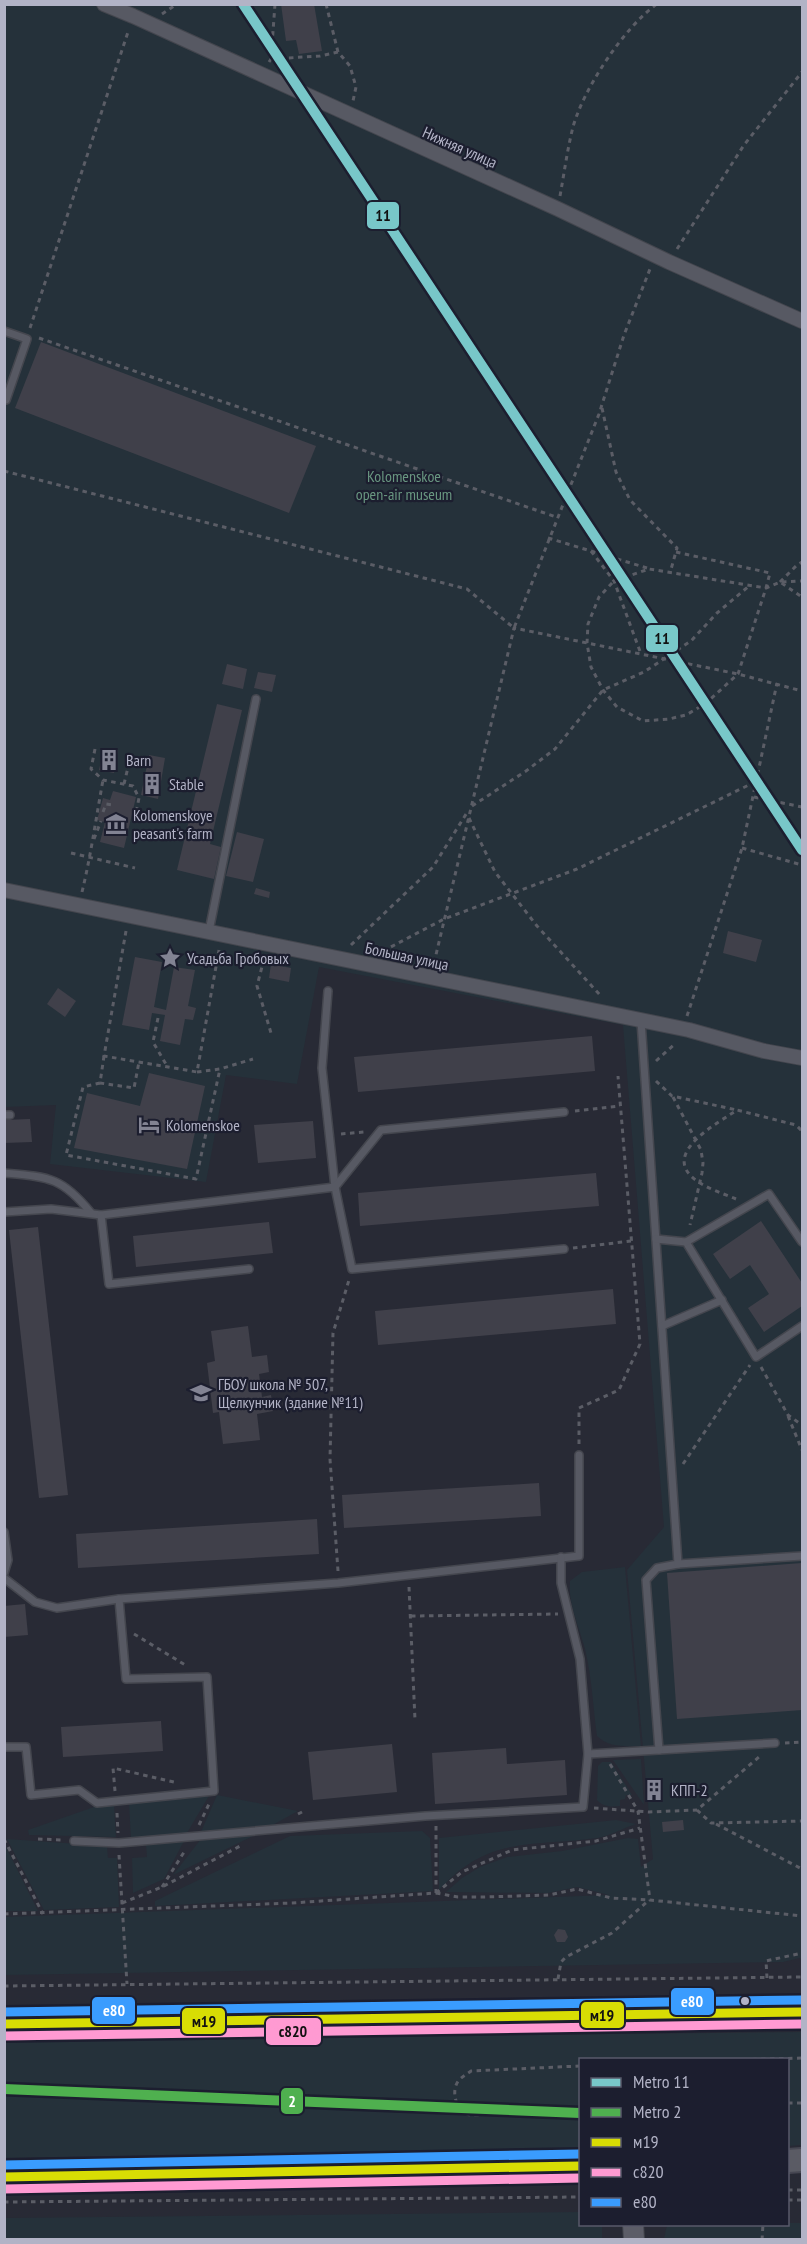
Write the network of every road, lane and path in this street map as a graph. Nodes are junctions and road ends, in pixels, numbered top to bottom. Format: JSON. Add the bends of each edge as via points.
{"nodes":[{"id":1,"x":104,"y":4,"type":"edge"},
{"id":2,"x":275,"y":4,"type":"edge"},
{"id":3,"x":326,"y":4,"type":"edge"},
{"id":4,"x":657,"y":4,"type":"edge"},
{"id":5,"x":133,"y":16,"type":"junction"},
{"id":6,"x":338,"y":52,"type":"junction"},
{"id":7,"x":271,"y":58,"type":"junction"},
{"id":8,"x":802,"y":72,"type":"edge"},
{"id":9,"x":260,"y":74,"type":"junction"},
{"id":10,"x":351,"y":115,"type":"junction"},
{"id":11,"x":558,"y":209,"type":"junction"},
{"id":12,"x":669,"y":262,"type":"junction"},
{"id":13,"x":645,"y":284,"type":"dead end"},
{"id":14,"x":802,"y":321,"type":"edge"},
{"id":15,"x":4,"y":331,"type":"edge"},
{"id":16,"x":27,"y":339,"type":"junction"},
{"id":17,"x":6,"y":400,"type":"edge"},
{"id":18,"x":602,"y":406,"type":"junction"},
{"id":19,"x":4,"y":471,"type":"edge"},
{"id":20,"x":556,"y":517,"type":"junction"},
{"id":21,"x":548,"y":538,"type":"junction"},
{"id":22,"x":591,"y":551,"type":"junction"},
{"id":23,"x":676,"y":552,"type":"junction"},
{"id":24,"x":802,"y":562,"type":"edge"},
{"id":25,"x":649,"y":568,"type":"junction"},
{"id":26,"x":670,"y":573,"type":"junction"},
{"id":27,"x":614,"y":581,"type":"junction"},
{"id":28,"x":802,"y":581,"type":"edge"},
{"id":29,"x":780,"y":582,"type":"junction"},
{"id":30,"x":749,"y":586,"type":"junction"},
{"id":31,"x":766,"y":588,"type":"junction"},
{"id":32,"x":802,"y":597,"type":"edge"},
{"id":33,"x":514,"y":628,"type":"junction"},
{"id":34,"x":587,"y":643,"type":"junction"},
{"id":35,"x":641,"y":654,"type":"junction"},
{"id":36,"x":663,"y":659,"type":"junction"},
{"id":37,"x":738,"y":674,"type":"junction"},
{"id":38,"x":777,"y":683,"type":"junction"},
{"id":39,"x":603,"y":690,"type":"junction"},
{"id":40,"x":802,"y":690,"type":"edge"},
{"id":41,"x":256,"y":699,"type":"dead end"},
{"id":42,"x":95,"y":749,"type":"dead end"},
{"id":43,"x":130,"y":759,"type":"dead end"},
{"id":44,"x":103,"y":780,"type":"junction"},
{"id":45,"x":757,"y":781,"type":"junction"},
{"id":46,"x":124,"y":784,"type":"junction"},
{"id":47,"x":754,"y":797,"type":"junction"},
{"id":48,"x":113,"y":805,"type":"dead end"},
{"id":49,"x":471,"y":807,"type":"junction"},
{"id":50,"x":802,"y":807,"type":"edge"},
{"id":51,"x":104,"y":812,"type":"dead end"},
{"id":52,"x":469,"y":816,"type":"junction"},
{"id":53,"x":131,"y":818,"type":"dead end"},
{"id":54,"x":101,"y":821,"type":"dead end"},
{"id":55,"x":94,"y":840,"type":"junction"},
{"id":56,"x":742,"y":848,"type":"junction"},
{"id":57,"x":70,"y":854,"type":"dead end"},
{"id":58,"x":90,"y":858,"type":"junction"},
{"id":59,"x":802,"y":866,"type":"edge"},
{"id":60,"x":135,"y":868,"type":"dead end"},
{"id":61,"x":4,"y":890,"type":"edge"},
{"id":62,"x":512,"y":894,"type":"junction"},
{"id":63,"x":79,"y":906,"type":"junction"},
{"id":64,"x":130,"y":915,"type":"junction"},
{"id":65,"x":444,"y":919,"type":"junction"},
{"id":66,"x":215,"y":932,"type":"junction"},
{"id":67,"x":268,"y":943,"type":"junction"},
{"id":68,"x":338,"y":958,"type":"junction"},
{"id":69,"x":361,"y":963,"type":"junction"},
{"id":70,"x":430,"y":978,"type":"junction"},
{"id":71,"x":328,"y":991,"type":"dead end"},
{"id":72,"x":601,"y":996,"type":"dead end"},
{"id":73,"x":158,"y":1018,"type":"dead end"},
{"id":74,"x":641,"y":1021,"type":"junction"},
{"id":75,"x":686,"y":1030,"type":"junction"},
{"id":76,"x":271,"y":1033,"type":"dead end"},
{"id":77,"x":104,"y":1056,"type":"junction"},
{"id":78,"x":802,"y":1058,"type":"edge"},
{"id":79,"x":253,"y":1059,"type":"dead end"},
{"id":80,"x":139,"y":1062,"type":"junction"},
{"id":81,"x":167,"y":1066,"type":"junction"},
{"id":82,"x":220,"y":1069,"type":"junction"},
{"id":83,"x":645,"y":1070,"type":"junction"},
{"id":84,"x":197,"y":1071,"type":"junction"},
{"id":85,"x":618,"y":1076,"type":"dead end"},
{"id":86,"x":100,"y":1083,"type":"junction"},
{"id":87,"x":672,"y":1096,"type":"junction"},
{"id":88,"x":620,"y":1106,"type":"junction"},
{"id":89,"x":737,"y":1110,"type":"junction"},
{"id":90,"x":564,"y":1112,"type":"joint"},
{"id":91,"x":381,"y":1130,"type":"junction"},
{"id":92,"x":802,"y":1131,"type":"edge"},
{"id":93,"x":330,"y":1135,"type":"junction"},
{"id":94,"x":694,"y":1140,"type":"junction"},
{"id":95,"x":4,"y":1173,"type":"edge"},
{"id":96,"x":699,"y":1181,"type":"junction"},
{"id":97,"x":335,"y":1187,"type":"junction"},
{"id":98,"x":750,"y":1206,"type":"junction"},
{"id":99,"x":4,"y":1212,"type":"edge"},
{"id":100,"x":91,"y":1214,"type":"junction"},
{"id":101,"x":101,"y":1215,"type":"junction"},
{"id":102,"x":656,"y":1239,"type":"junction"},
{"id":103,"x":631,"y":1241,"type":"junction"},
{"id":104,"x":686,"y":1242,"type":"junction"},
{"id":105,"x":802,"y":1242,"type":"edge"},
{"id":106,"x":564,"y":1249,"type":"joint"},
{"id":107,"x":249,"y":1269,"type":"dead end"},
{"id":108,"x":352,"y":1269,"type":"junction"},
{"id":109,"x":722,"y":1300,"type":"junction"},
{"id":110,"x":662,"y":1326,"type":"junction"},
{"id":111,"x":802,"y":1326,"type":"edge"},
{"id":112,"x":756,"y":1357,"type":"junction"},
{"id":113,"x":788,"y":1415,"type":"junction"},
{"id":114,"x":802,"y":1425,"type":"edge"},
{"id":115,"x":802,"y":1450,"type":"edge"},
{"id":116,"x":579,"y":1455,"type":"joint"},
{"id":117,"x":672,"y":1481,"type":"junction"},
{"id":118,"x":4,"y":1532,"type":"edge"},
{"id":119,"x":802,"y":1556,"type":"edge"},
{"id":120,"x":561,"y":1557,"type":"junction"},
{"id":121,"x":678,"y":1564,"type":"junction"},
{"id":122,"x":4,"y":1573,"type":"edge"},
{"id":123,"x":409,"y":1574,"type":"junction"},
{"id":124,"x":4,"y":1578,"type":"edge"},
{"id":125,"x":338,"y":1582,"type":"junction"},
{"id":126,"x":119,"y":1599,"type":"junction"},
{"id":127,"x":569,"y":1614,"type":"junction"},
{"id":128,"x":411,"y":1616,"type":"junction"},
{"id":129,"x":121,"y":1627,"type":"junction"},
{"id":130,"x":207,"y":1677,"type":"junction"},
{"id":131,"x":415,"y":1720,"type":"dead end"},
{"id":132,"x":802,"y":1742,"type":"edge"},
{"id":133,"x":775,"y":1743,"type":"junction"},
{"id":134,"x":4,"y":1747,"type":"edge"},
{"id":135,"x":659,"y":1750,"type":"junction"},
{"id":136,"x":588,"y":1754,"type":"junction"},
{"id":137,"x":604,"y":1754,"type":"junction"},
{"id":138,"x":181,"y":1784,"type":"dead end"},
{"id":139,"x":116,"y":1801,"type":"junction"},
{"id":140,"x":583,"y":1807,"type":"junction"},
{"id":141,"x":697,"y":1810,"type":"junction"},
{"id":142,"x":304,"y":1811,"type":"dead end"},
{"id":143,"x":638,"y":1811,"type":"junction"},
{"id":144,"x":436,"y":1816,"type":"junction"},
{"id":145,"x":802,"y":1821,"type":"edge"},
{"id":146,"x":714,"y":1823,"type":"junction"},
{"id":147,"x":640,"y":1828,"type":"junction"},
{"id":148,"x":272,"y":1830,"type":"junction"},
{"id":149,"x":4,"y":1839,"type":"edge"},
{"id":150,"x":38,"y":1839,"type":"dead end"},
{"id":151,"x":74,"y":1841,"type":"joint"},
{"id":152,"x":119,"y":1843,"type":"junction"},
{"id":153,"x":242,"y":1845,"type":"dead end"},
{"id":154,"x":802,"y":1869,"type":"edge"},
{"id":155,"x":436,"y":1893,"type":"junction"},
{"id":156,"x":650,"y":1900,"type":"junction"},
{"id":157,"x":122,"y":1903,"type":"junction"},
{"id":158,"x":123,"y":1911,"type":"junction"},
{"id":159,"x":4,"y":1914,"type":"edge"},
{"id":160,"x":43,"y":1914,"type":"junction"},
{"id":161,"x":802,"y":1916,"type":"edge"},
{"id":162,"x":802,"y":1953,"type":"edge"},
{"id":163,"x":802,"y":1977,"type":"edge"},
{"id":164,"x":767,"y":1978,"type":"junction"},
{"id":165,"x":558,"y":1979,"type":"junction"},
{"id":166,"x":127,"y":1984,"type":"junction"},
{"id":167,"x":4,"y":1986,"type":"edge"},
{"id":168,"x":802,"y":2012,"type":"edge"},
{"id":169,"x":4,"y":2024,"type":"edge"},
{"id":170,"x":579,"y":2066,"type":"edge"},
{"id":171,"x":579,"y":2110,"type":"edge"},
{"id":172,"x":579,"y":2166,"type":"edge"},
{"id":173,"x":4,"y":2177,"type":"edge"},
{"id":174,"x":579,"y":2197,"type":"edge"},
{"id":175,"x":4,"y":2202,"type":"edge"}],
"edges":[{"from":1,"to":5,"type":"street","name":"Нижняя улица"},
{"from":2,"to":7,"type":"path"},
{"from":3,"to":6,"type":"path"},
{"from":4,"to":11,"type":"path","via":[[626,32],[591,85],[572,129]]},
{"from":5,"to":9,"type":"street","name":"Нижняя улица"},
{"from":5,"to":16,"type":"path"},
{"from":6,"to":7,"type":"path"},
{"from":6,"to":10,"type":"path","via":[[350,66],[356,87]]},
{"from":7,"to":9,"type":"path"},
{"from":8,"to":12,"type":"path","via":[[744,145]]},
{"from":9,"to":10,"type":"street","name":"Нижняя улица"},
{"from":10,"to":11,"type":"street","name":"Нижняя улица"},
{"from":11,"to":12,"type":"street","name":"Нижняя улица"},
{"from":12,"to":14,"type":"street","name":"Нижняя улица"},
{"from":13,"to":18,"type":"path"},
{"from":15,"to":16,"type":"lane"},
{"from":16,"to":17,"type":"lane"},
{"from":16,"to":20,"type":"path","via":[[39,338]]},
{"from":18,"to":20,"type":"path"},
{"from":18,"to":23,"type":"path","via":[[616,472],[630,500],[677,548]]},
{"from":19,"to":33,"type":"path","via":[[467,589]]},
{"from":20,"to":21,"type":"path"},
{"from":21,"to":22,"type":"path"},
{"from":21,"to":33,"type":"path"},
{"from":22,"to":25,"type":"path"},
{"from":22,"to":27,"type":"path"},
{"from":23,"to":26,"type":"path"},
{"from":23,"to":31,"type":"path","via":[[770,573]]},
{"from":24,"to":29,"type":"path"},
{"from":25,"to":26,"type":"path"},
{"from":25,"to":27,"type":"path"},
{"from":26,"to":30,"type":"path"},
{"from":27,"to":34,"type":"path","via":[[598,597],[588,624]]},
{"from":27,"to":35,"type":"path"},
{"from":28,"to":29,"type":"path"},
{"from":29,"to":31,"type":"path"},
{"from":29,"to":32,"type":"path"},
{"from":30,"to":31,"type":"path"},
{"from":30,"to":36,"type":"path","via":[[691,640]]},
{"from":31,"to":37,"type":"path"},
{"from":33,"to":34,"type":"path"},
{"from":33,"to":49,"type":"path"},
{"from":34,"to":35,"type":"path"},
{"from":34,"to":39,"type":"path","via":[[591,667]]},
{"from":35,"to":36,"type":"path"},
{"from":36,"to":37,"type":"path"},
{"from":36,"to":39,"type":"path"},
{"from":37,"to":38,"type":"path"},
{"from":37,"to":39,"type":"path","via":[[705,704],[669,719],[643,721],[617,707]]},
{"from":38,"to":40,"type":"path"},
{"from":38,"to":45,"type":"path"},
{"from":39,"to":49,"type":"path","via":[[555,749]]},
{"from":41,"to":66,"type":"lane"},
{"from":42,"to":44,"type":"path","via":[[91,769]]},
{"from":43,"to":46,"type":"path"},
{"from":44,"to":46,"type":"path"},
{"from":44,"to":55,"type":"path"},
{"from":45,"to":47,"type":"path"},
{"from":45,"to":62,"type":"path","via":[[577,869]]},
{"from":46,"to":53,"type":"path","via":[[133,786],[139,798],[135,818]]},
{"from":47,"to":50,"type":"path"},
{"from":47,"to":56,"type":"path"},
{"from":48,"to":51,"type":"path","via":[[106,804]]},
{"from":49,"to":52,"type":"path"},
{"from":49,"to":68,"type":"path","via":[[433,867]]},
{"from":52,"to":62,"type":"path","via":[[495,872]]},
{"from":52,"to":65,"type":"path"},
{"from":54,"to":55,"type":"path"},
{"from":55,"to":58,"type":"path"},
{"from":56,"to":59,"type":"path"},
{"from":56,"to":75,"type":"path"},
{"from":57,"to":58,"type":"path"},
{"from":58,"to":60,"type":"path"},
{"from":58,"to":63,"type":"path"},
{"from":61,"to":63,"type":"street","name":"Большая улица"},
{"from":62,"to":65,"type":"path"},
{"from":62,"to":72,"type":"path"},
{"from":63,"to":64,"type":"street","name":"Большая улица"},
{"from":64,"to":66,"type":"street","name":"Большая улица"},
{"from":64,"to":77,"type":"path"},
{"from":65,"to":69,"type":"path"},
{"from":65,"to":70,"type":"path"},
{"from":66,"to":67,"type":"street","name":"Большая улица"},
{"from":66,"to":84,"type":"path","via":[[219,957]]},
{"from":67,"to":68,"type":"street","name":"Большая улица"},
{"from":67,"to":76,"type":"path","via":[[257,986]]},
{"from":68,"to":69,"type":"street","name":"Большая улица"},
{"from":69,"to":70,"type":"street","name":"Большая улица"},
{"from":70,"to":74,"type":"street","name":"Большая улица"},
{"from":71,"to":93,"type":"lane","via":[[322,1068]]},
{"from":73,"to":81,"type":"path","via":[[153,1042]]},
{"from":74,"to":75,"type":"street","name":"Большая улица"},
{"from":74,"to":83,"type":"lane"},
{"from":75,"to":78,"type":"street","name":"Большая улица"},
{"from":75,"to":83,"type":"path"},
{"from":77,"to":80,"type":"path"},
{"from":77,"to":86,"type":"path"},
{"from":79,"to":82,"type":"path"},
{"from":80,"to":81,"type":"path"},
{"from":80,"to":86,"type":"path","via":[[134,1088]]},
{"from":81,"to":84,"type":"path"},
{"from":82,"to":84,"type":"path"},
{"from":82,"to":86,"type":"path","via":[[196,1179],[66,1155],[83,1087]]},
{"from":83,"to":87,"type":"path"},
{"from":83,"to":102,"type":"lane"},
{"from":85,"to":88,"type":"path"},
{"from":87,"to":89,"type":"path"},
{"from":87,"to":94,"type":"path"},
{"from":88,"to":90,"type":"path"},
{"from":88,"to":103,"type":"path"},
{"from":89,"to":92,"type":"path","via":[[796,1125]]},
{"from":89,"to":94,"type":"path"},
{"from":90,"to":91,"type":"lane"},
{"from":91,"to":93,"type":"path"},
{"from":91,"to":97,"type":"lane"},
{"from":93,"to":97,"type":"lane"},
{"from":94,"to":96,"type":"path","via":[[703,1163]]},
{"from":94,"to":96,"type":"path","via":[[685,1151],[683,1164],[689,1175]]},
{"from":95,"to":100,"type":"lane","via":[[50,1178],[75,1193]]},
{"from":96,"to":98,"type":"path"},
{"from":96,"to":104,"type":"path"},
{"from":97,"to":101,"type":"lane"},
{"from":97,"to":108,"type":"lane"},
{"from":98,"to":104,"type":"lane"},
{"from":98,"to":105,"type":"lane","via":[[769,1194]]},
{"from":99,"to":100,"type":"lane","via":[[51,1209]]},
{"from":100,"to":101,"type":"lane"},
{"from":101,"to":107,"type":"lane","via":[[109,1284]]},
{"from":102,"to":104,"type":"lane"},
{"from":102,"to":110,"type":"lane"},
{"from":103,"to":106,"type":"path"},
{"from":103,"to":116,"type":"path","via":[[640,1344],[619,1390],[579,1408]]},
{"from":104,"to":109,"type":"lane"},
{"from":106,"to":108,"type":"lane"},
{"from":108,"to":125,"type":"path","via":[[333,1333],[330,1459]]},
{"from":109,"to":110,"type":"lane"},
{"from":109,"to":112,"type":"lane"},
{"from":110,"to":117,"type":"lane"},
{"from":111,"to":112,"type":"lane"},
{"from":112,"to":113,"type":"path"},
{"from":112,"to":117,"type":"path"},
{"from":113,"to":114,"type":"path"},
{"from":113,"to":115,"type":"path"},
{"from":116,"to":120,"type":"lane","via":[[579,1556]]},
{"from":117,"to":121,"type":"lane"},
{"from":118,"to":122,"type":"lane","via":[[8,1560]]},
{"from":119,"to":121,"type":"lane"},
{"from":120,"to":123,"type":"lane"},
{"from":120,"to":127,"type":"lane","via":[[561,1583]]},
{"from":121,"to":135,"type":"lane","via":[[657,1568],[646,1580]]},
{"from":123,"to":125,"type":"lane"},
{"from":123,"to":128,"type":"path"},
{"from":124,"to":126,"type":"lane","via":[[35,1602],[57,1608]]},
{"from":125,"to":126,"type":"lane"},
{"from":126,"to":129,"type":"lane"},
{"from":127,"to":128,"type":"path"},
{"from":127,"to":136,"type":"lane","via":[[580,1659]]},
{"from":128,"to":131,"type":"path"},
{"from":129,"to":130,"type":"path"},
{"from":129,"to":130,"type":"lane","via":[[126,1679]]},
{"from":130,"to":139,"type":"lane","via":[[214,1791]]},
{"from":132,"to":133,"type":"path"},
{"from":133,"to":135,"type":"lane"},
{"from":133,"to":141,"type":"path"},
{"from":134,"to":139,"type":"lane","via":[[26,1747],[31,1795],[79,1790],[97,1803]]},
{"from":135,"to":137,"type":"lane"},
{"from":136,"to":137,"type":"lane"},
{"from":136,"to":140,"type":"lane"},
{"from":137,"to":143,"type":"path"},
{"from":138,"to":139,"type":"path","via":[[113,1768]]},
{"from":139,"to":152,"type":"path"},
{"from":140,"to":143,"type":"path"},
{"from":140,"to":144,"type":"lane"},
{"from":141,"to":143,"type":"path"},
{"from":141,"to":146,"type":"path"},
{"from":142,"to":148,"type":"path"},
{"from":143,"to":147,"type":"path"},
{"from":144,"to":148,"type":"lane"},
{"from":144,"to":155,"type":"path"},
{"from":145,"to":146,"type":"path"},
{"from":146,"to":154,"type":"path"},
{"from":147,"to":155,"type":"path","via":[[596,1841],[512,1850],[462,1872]]},
{"from":147,"to":156,"type":"path"},
{"from":148,"to":152,"type":"lane"},
{"from":149,"to":160,"type":"path"},
{"from":150,"to":151,"type":"path"},
{"from":151,"to":152,"type":"lane"},
{"from":152,"to":157,"type":"path"},
{"from":153,"to":157,"type":"path","via":[[162,1887]]},
{"from":155,"to":156,"type":"path","via":[[458,1897],[549,1896],[576,1889],[611,1898]]},
{"from":155,"to":158,"type":"path"},
{"from":156,"to":161,"type":"path"},
{"from":156,"to":165,"type":"path","via":[[612,1933],[566,1957]]},
{"from":157,"to":158,"type":"path"},
{"from":158,"to":160,"type":"path"},
{"from":158,"to":166,"type":"path"},
{"from":159,"to":160,"type":"path"},
{"from":162,"to":164,"type":"path","via":[[766,1961]]},
{"from":163,"to":164,"type":"path"},
{"from":164,"to":165,"type":"path"},
{"from":165,"to":166,"type":"path"},
{"from":166,"to":167,"type":"path"},
{"from":168,"to":169,"type":"main road"},
{"from":170,"to":171,"type":"path","via":[[471,2071],[456,2086],[458,2108],[470,2115]]},
{"from":172,"to":173,"type":"main road"},
{"from":174,"to":175,"type":"path"}]}
